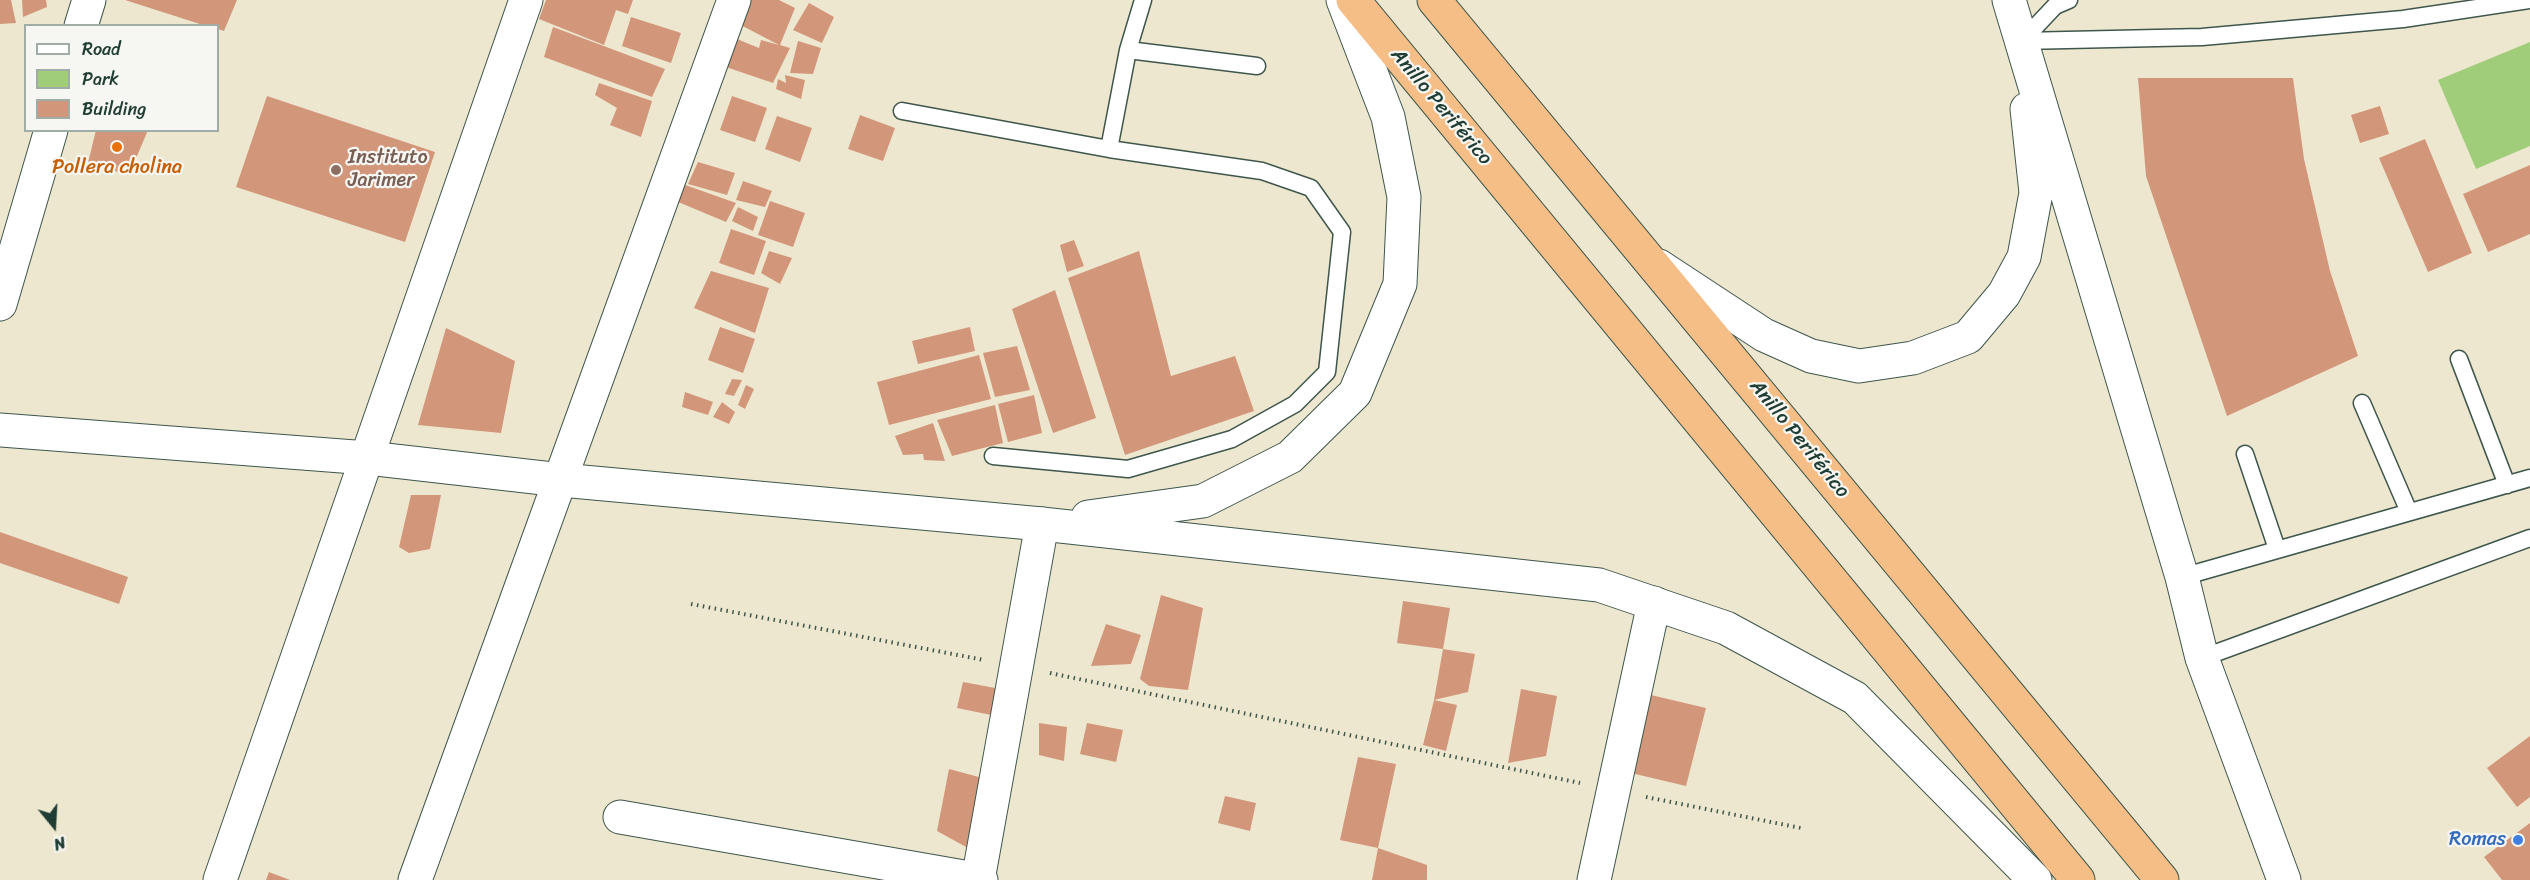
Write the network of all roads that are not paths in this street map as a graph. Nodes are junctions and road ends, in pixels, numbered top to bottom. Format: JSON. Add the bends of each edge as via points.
{"nodes":[{"id":1,"x":89,"y":0,"type":"edge"},
{"id":2,"x":526,"y":0,"type":"edge"},
{"id":3,"x":734,"y":0,"type":"edge"},
{"id":4,"x":1143,"y":0,"type":"edge"},
{"id":5,"x":1343,"y":0,"type":"edge"},
{"id":6,"x":1353,"y":0,"type":"edge"},
{"id":7,"x":1434,"y":0,"type":"edge"},
{"id":8,"x":2009,"y":0,"type":"edge"},
{"id":9,"x":2069,"y":0,"type":"edge"},
{"id":10,"x":2526,"y":0,"type":"edge"},
{"id":11,"x":2530,"y":0,"type":"edge"},
{"id":12,"x":82,"y":24,"type":"edge"},
{"id":13,"x":2022,"y":41,"type":"junction"},
{"id":14,"x":1128,"y":50,"type":"junction"},
{"id":15,"x":1257,"y":66,"type":"dead end"},
{"id":16,"x":902,"y":111,"type":"dead end"},
{"id":17,"x":50,"y":132,"type":"edge"},
{"id":18,"x":1109,"y":149,"type":"junction"},
{"id":19,"x":1655,"y":264,"type":"junction"},
{"id":20,"x":0,"y":304,"type":"edge"},
{"id":21,"x":2459,"y":359,"type":"dead end"},
{"id":22,"x":2362,"y":403,"type":"dead end"},
{"id":23,"x":0,"y":430,"type":"edge"},
{"id":24,"x":2245,"y":454,"type":"dead end"},
{"id":25,"x":993,"y":456,"type":"dead end"},
{"id":26,"x":368,"y":458,"type":"junction"},
{"id":27,"x":2530,"y":478,"type":"edge"},
{"id":28,"x":561,"y":480,"type":"junction"},
{"id":29,"x":2507,"y":485,"type":"junction"},
{"id":30,"x":2409,"y":512,"type":"junction"},
{"id":31,"x":1042,"y":524,"type":"junction"},
{"id":32,"x":2530,"y":538,"type":"edge"},
{"id":33,"x":2277,"y":549,"type":"junction"},
{"id":34,"x":2182,"y":576,"type":"junction"},
{"id":35,"x":1653,"y":603,"type":"junction"},
{"id":36,"x":2202,"y":658,"type":"junction"},
{"id":37,"x":620,"y":817,"type":"dead end"},
{"id":38,"x":220,"y":880,"type":"edge"},
{"id":39,"x":415,"y":880,"type":"edge"},
{"id":40,"x":979,"y":880,"type":"edge"},
{"id":41,"x":1594,"y":880,"type":"edge"},
{"id":42,"x":2035,"y":880,"type":"edge"},
{"id":43,"x":2078,"y":880,"type":"edge"},
{"id":44,"x":2162,"y":880,"type":"edge"},
{"id":45,"x":2284,"y":880,"type":"edge"}],
"edges":[{"from":1,"to":12,"type":"street"},
{"from":2,"to":26,"type":"street"},
{"from":3,"to":28,"type":"street"},
{"from":4,"to":14,"type":"lane"},
{"from":5,"to":31,"type":"street","via":[[1388,117],[1404,197],[1400,284],[1355,393],[1290,457],[1203,501]]},
{"from":6,"to":43,"type":"highway","name":"Anillo Periférico"},
{"from":7,"to":19,"type":"highway","name":"Anillo Periférico"},
{"from":8,"to":13,"type":"street"},
{"from":9,"to":13,"type":"lane","via":[[2055,6]]},
{"from":10,"to":11,"type":"lane"},
{"from":10,"to":13,"type":"lane","via":[[2403,19],[2202,37]]},
{"from":13,"to":19,"type":"street","via":[[2036,194],[2024,257],[2004,294],[1968,338],[1913,358],[1859,366],[1811,356],[1764,335]]},
{"from":13,"to":34,"type":"street"},
{"from":14,"to":15,"type":"lane"},
{"from":14,"to":18,"type":"lane"},
{"from":16,"to":18,"type":"lane"},
{"from":17,"to":20,"type":"street"},
{"from":18,"to":25,"type":"lane","via":[[1262,171],[1311,188],[1342,232],[1327,372],[1294,404],[1232,440],[1128,469]]},
{"from":19,"to":44,"type":"highway","name":"Anillo Periférico"},
{"from":21,"to":29,"type":"lane"},
{"from":22,"to":30,"type":"lane"},
{"from":23,"to":26,"type":"street"},
{"from":24,"to":33,"type":"lane"},
{"from":26,"to":28,"type":"street"},
{"from":26,"to":38,"type":"street"},
{"from":27,"to":29,"type":"lane"},
{"from":28,"to":31,"type":"street"},
{"from":28,"to":39,"type":"street"},
{"from":29,"to":30,"type":"lane"},
{"from":30,"to":33,"type":"lane"},
{"from":31,"to":35,"type":"street","via":[[1599,585]]},
{"from":31,"to":40,"type":"street"},
{"from":32,"to":36,"type":"lane"},
{"from":33,"to":34,"type":"lane"},
{"from":34,"to":36,"type":"street"},
{"from":35,"to":41,"type":"street"},
{"from":35,"to":42,"type":"street","via":[[1726,628],[1855,698]]},
{"from":36,"to":45,"type":"street"},
{"from":37,"to":40,"type":"street"}]}
